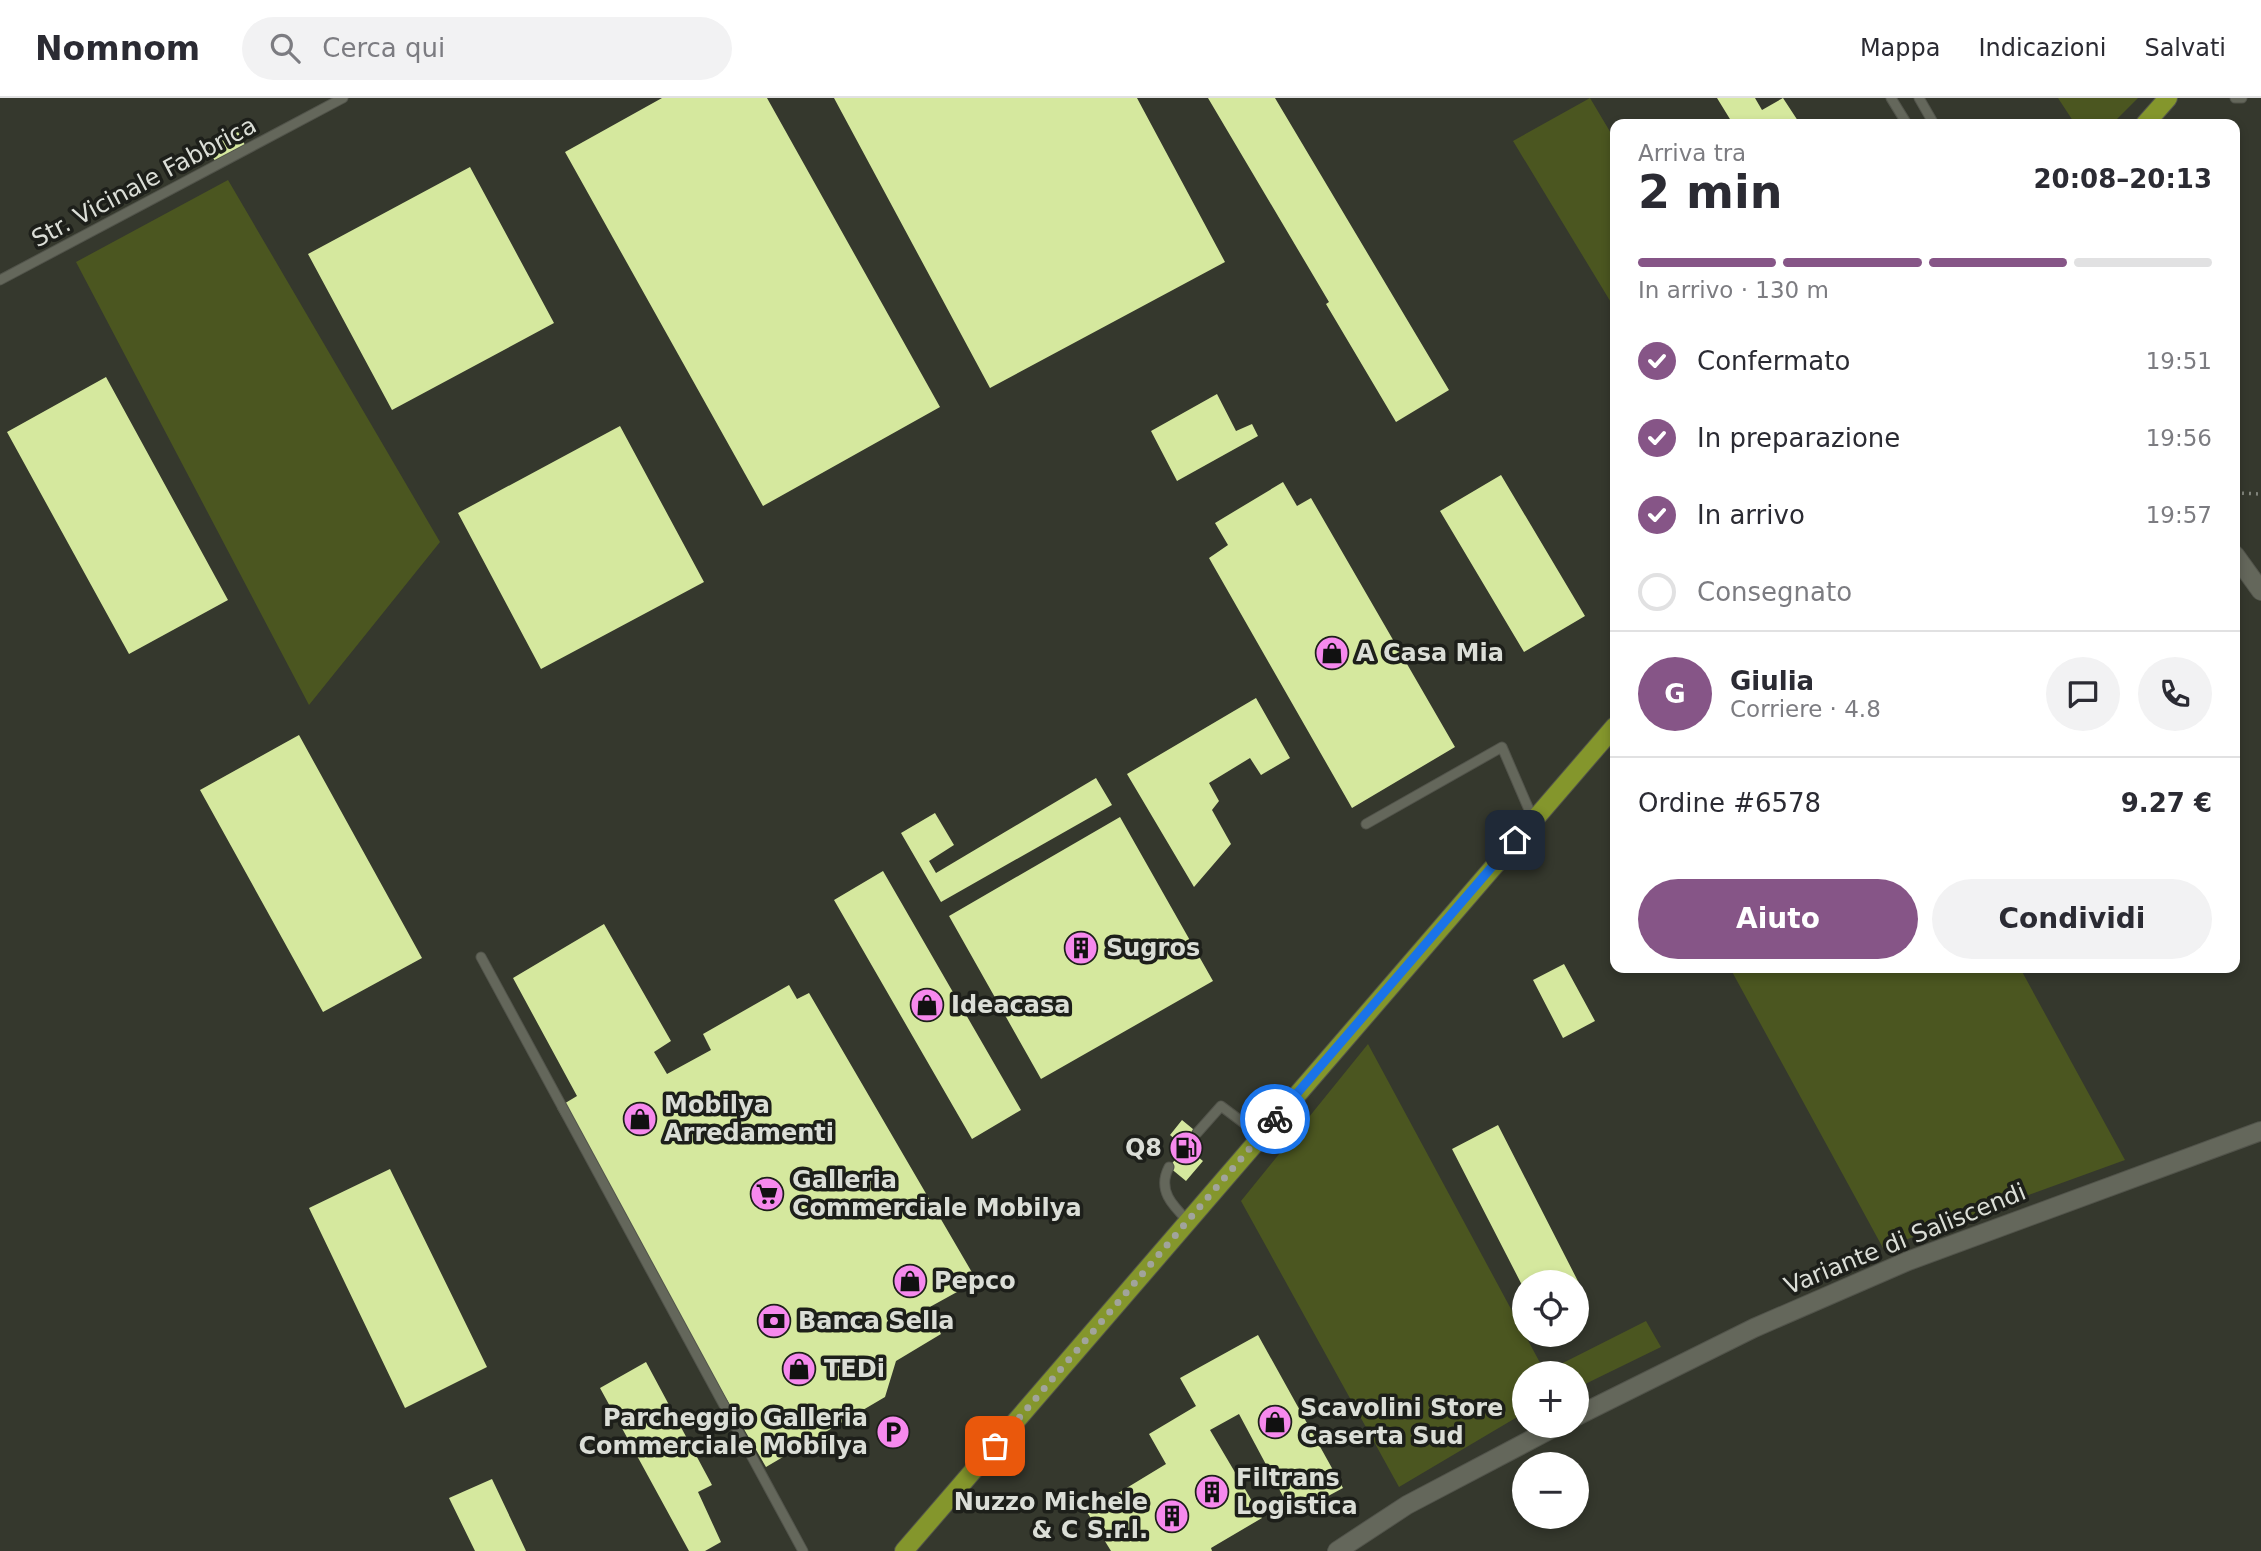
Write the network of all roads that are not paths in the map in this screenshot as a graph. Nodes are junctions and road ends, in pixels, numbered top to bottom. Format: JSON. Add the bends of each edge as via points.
{"nodes":[{"id":1,"x":343,"y":98,"type":"edge"},
{"id":2,"x":1891,"y":98,"type":"edge"},
{"id":3,"x":1919,"y":98,"type":"edge"},
{"id":4,"x":2168,"y":98,"type":"edge"},
{"id":5,"x":2235,"y":98,"type":"edge"},
{"id":6,"x":2242,"y":98,"type":"edge"},
{"id":7,"x":1903,"y":119,"type":"edge"},
{"id":8,"x":1931,"y":119,"type":"edge"},
{"id":9,"x":2149,"y":119,"type":"edge"},
{"id":10,"x":0,"y":280,"type":"edge"},
{"id":11,"x":2240,"y":562,"type":"edge"},
{"id":12,"x":2261,"y":591,"type":"edge"},
{"id":13,"x":1610,"y":732,"type":"edge"},
{"id":14,"x":1533,"y":819,"type":"junction"},
{"id":15,"x":1366,"y":824,"type":"dead end"},
{"id":16,"x":481,"y":957,"type":"dead end"},
{"id":17,"x":2261,"y":1131,"type":"edge"},
{"id":18,"x":1197,"y":1133,"type":"dead end"},
{"id":19,"x":1261,"y":1136,"type":"junction"},
{"id":20,"x":1169,"y":1167,"type":"dead end"},
{"id":21,"x":1188,"y":1221,"type":"junction"},
{"id":22,"x":1589,"y":1410,"type":"edge"},
{"id":23,"x":1534,"y":1438,"type":"edge"},
{"id":24,"x":803,"y":1551,"type":"edge"},
{"id":25,"x":904,"y":1551,"type":"edge"},
{"id":26,"x":1337,"y":1551,"type":"edge"}],
"edges":[{"from":1,"to":10,"type":"lane","name":"Str. Vicinale Fabbrica"},
{"from":2,"to":7,"type":"lane"},
{"from":3,"to":8,"type":"lane"},
{"from":4,"to":9,"type":"main road"},
{"from":5,"to":6,"type":"lane"},
{"from":11,"to":12,"type":"street"},
{"from":13,"to":14,"type":"main road"},
{"from":14,"to":15,"type":"lane","via":[[1502,747]]},
{"from":14,"to":19,"type":"main road"},
{"from":16,"to":24,"type":"lane"},
{"from":17,"to":22,"type":"street","name":"Variante di Saliscendi","via":[[1908,1261],[1754,1328]]},
{"from":18,"to":19,"type":"lane","via":[[1221,1106]]},
{"from":19,"to":21,"type":"main road"},
{"from":20,"to":21,"type":"lane","via":[[1164,1188],[1170,1203]]},
{"from":21,"to":25,"type":"main road"},
{"from":23,"to":26,"type":"street","via":[[1407,1505]]}]}
